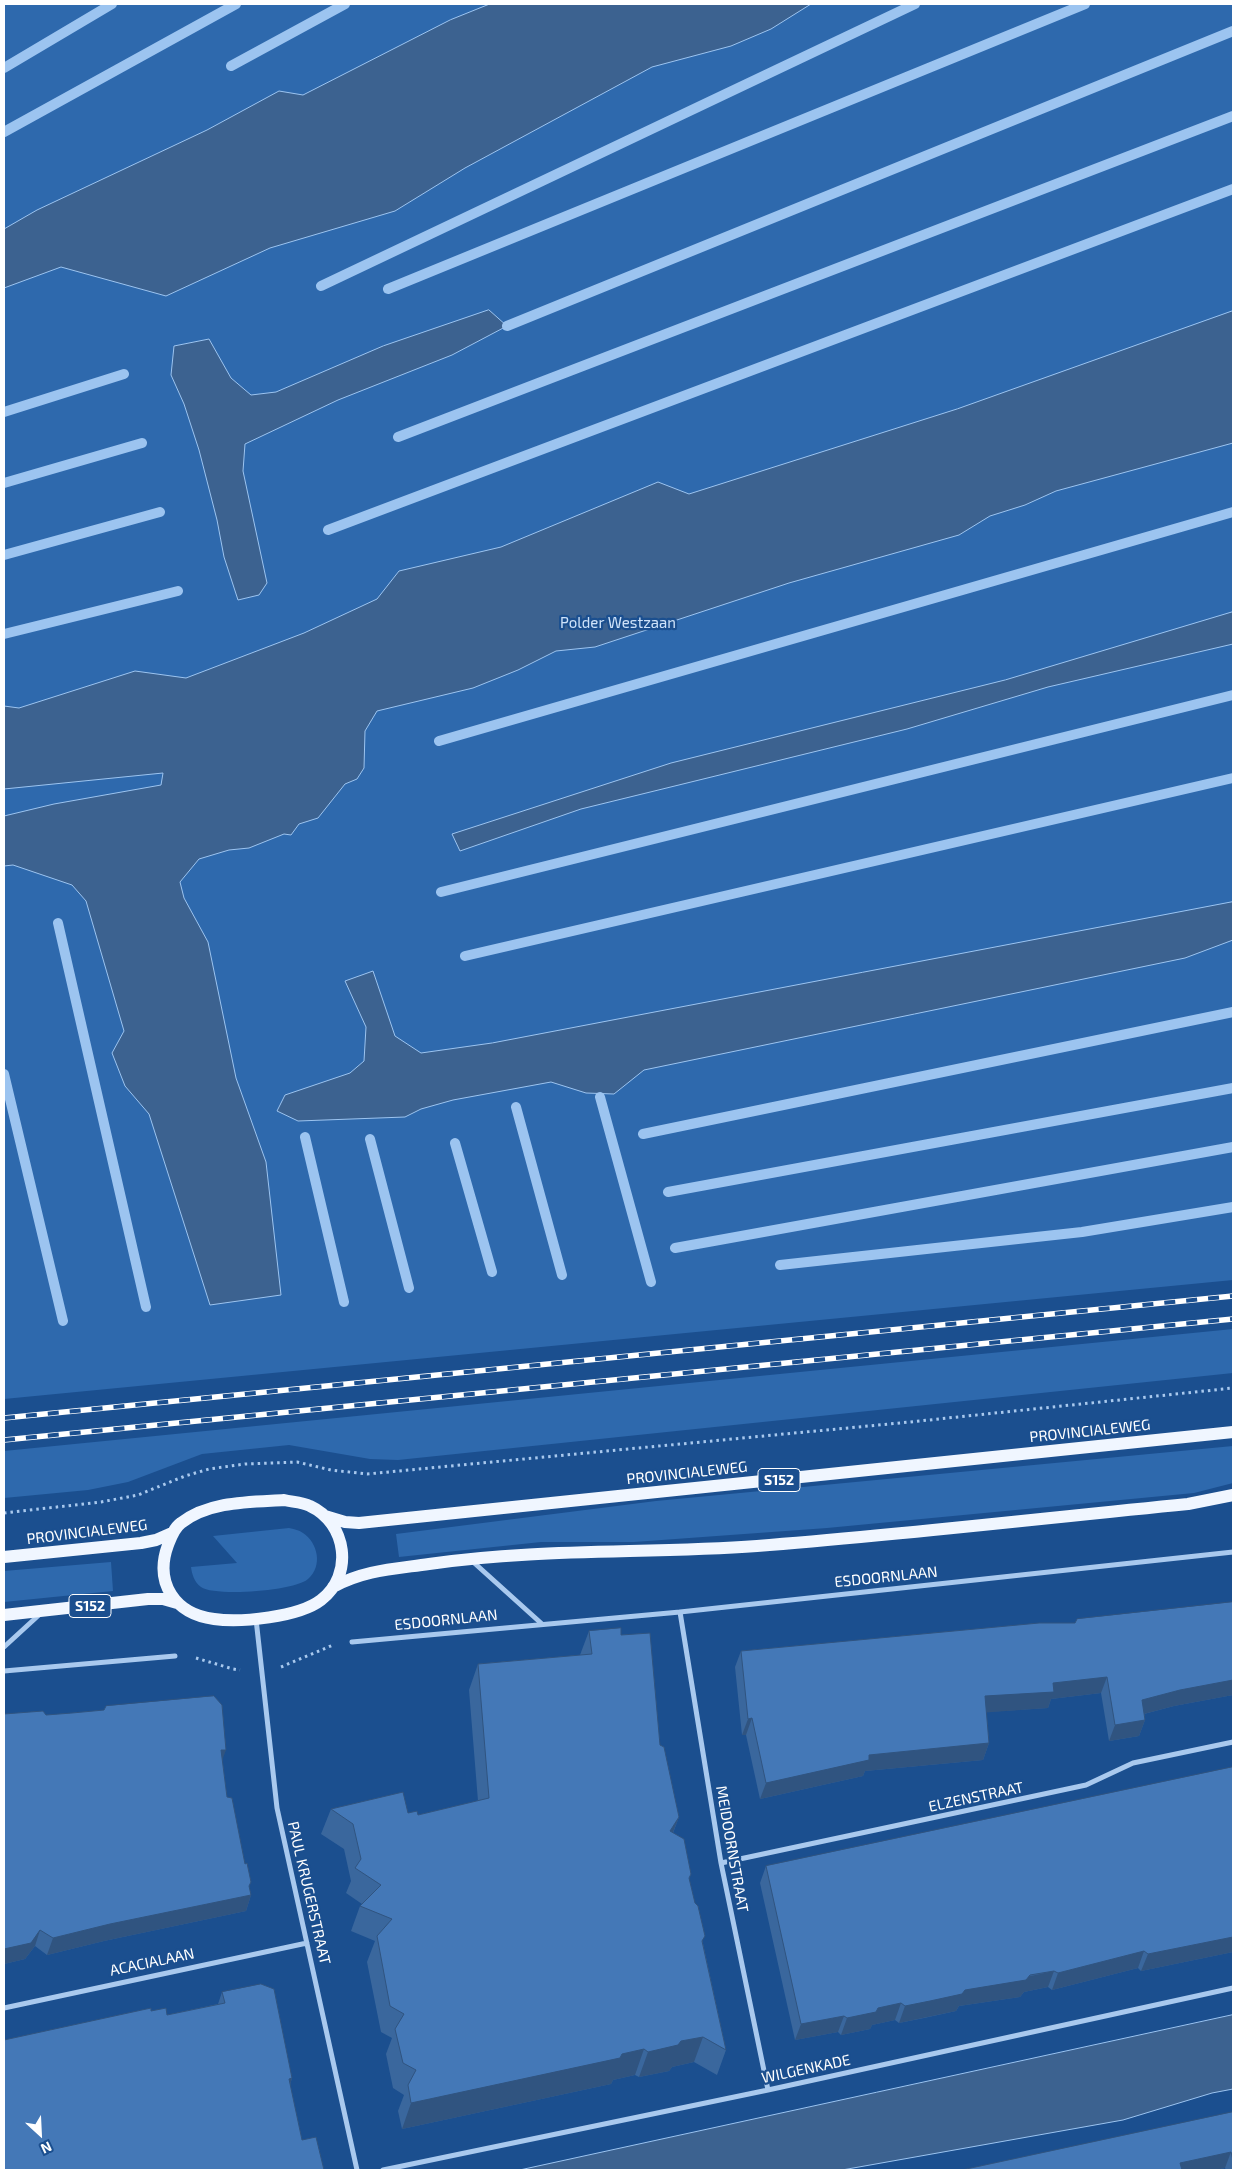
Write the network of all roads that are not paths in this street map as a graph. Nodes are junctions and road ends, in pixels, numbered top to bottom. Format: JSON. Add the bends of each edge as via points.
{"nodes":[{"id":1,"x":1233,"y":1432,"type":"edge"},
{"id":2,"x":1233,"y":1495,"type":"edge"},
{"id":3,"x":325,"y":1516,"type":"junction"},
{"id":4,"x":172,"y":1534,"type":"junction"},
{"id":5,"x":1233,"y":1552,"type":"edge"},
{"id":6,"x":4,"y":1558,"type":"edge"},
{"id":7,"x":469,"y":1558,"type":"junction"},
{"id":8,"x":333,"y":1587,"type":"junction"},
{"id":9,"x":177,"y":1603,"type":"junction"},
{"id":10,"x":44,"y":1611,"type":"junction"},
{"id":11,"x":680,"y":1612,"type":"junction"},
{"id":12,"x":4,"y":1615,"type":"edge"},
{"id":13,"x":256,"y":1619,"type":"junction"},
{"id":14,"x":542,"y":1624,"type":"junction"},
{"id":15,"x":352,"y":1642,"type":"dead end"},
{"id":16,"x":4,"y":1647,"type":"edge"},
{"id":17,"x":175,"y":1656,"type":"dead end"},
{"id":18,"x":4,"y":1671,"type":"edge"},
{"id":19,"x":1233,"y":1742,"type":"edge"},
{"id":20,"x":721,"y":1864,"type":"junction"},
{"id":21,"x":307,"y":1943,"type":"junction"},
{"id":22,"x":1233,"y":1988,"type":"edge"},
{"id":23,"x":4,"y":2008,"type":"edge"},
{"id":24,"x":768,"y":2090,"type":"junction"},
{"id":25,"x":357,"y":2170,"type":"edge"},
{"id":26,"x":383,"y":2170,"type":"edge"}],
"edges":[{"from":1,"to":3,"type":"main road","name":"PROVINCIALEWEG","number":"S152","via":[[359,1523]]},
{"from":2,"to":7,"type":"main road","number":"S152","via":[[1188,1504],[758,1546]]},
{"from":3,"to":4,"type":"main road","number":"S152","via":[[309,1505],[284,1500],[224,1505],[194,1514]]},
{"from":3,"to":8,"type":"main road","number":"S152","via":[[338,1537],[343,1555],[341,1573]]},
{"from":4,"to":6,"type":"main road","name":"PROVINCIALEWEG","number":"S152","via":[[142,1543]]},
{"from":4,"to":9,"type":"main road","number":"S152","via":[[164,1557],[164,1576]]},
{"from":5,"to":11,"type":"street","name":"ESDOORNLAAN"},
{"from":7,"to":8,"type":"main road","number":"S152","via":[[363,1573]]},
{"from":7,"to":14,"type":"street","name":"ESDOORNLAAN"},
{"from":8,"to":13,"type":"main road","number":"S152","via":[[321,1600],[304,1609]]},
{"from":9,"to":10,"type":"main road","number":"S152","via":[[148,1599]]},
{"from":9,"to":13,"type":"main road","number":"S152","via":[[187,1611],[215,1620]]},
{"from":10,"to":12,"type":"main road","number":"S152"},
{"from":10,"to":16,"type":"street"},
{"from":11,"to":14,"type":"street","name":"ESDOORNLAAN"},
{"from":11,"to":20,"type":"street","name":"MEIDOORNSTRAAT"},
{"from":13,"to":21,"type":"street","name":"PAUL KRUGERSTRAAT","via":[[277,1808]]},
{"from":14,"to":15,"type":"street","name":"ESDOORNLAAN"},
{"from":17,"to":18,"type":"street"},
{"from":19,"to":20,"type":"street","name":"ELZENSTRAAT","via":[[1133,1763],[1086,1785]]},
{"from":20,"to":24,"type":"street","name":"MEIDOORNSTRAAT"},
{"from":21,"to":23,"type":"street","name":"ACACIALAAN"},
{"from":21,"to":25,"type":"street","name":"PAUL KRUGERSTRAAT"},
{"from":22,"to":24,"type":"street","name":"WILGENKADE"},
{"from":24,"to":26,"type":"street","name":"WILGENKADE"}]}
